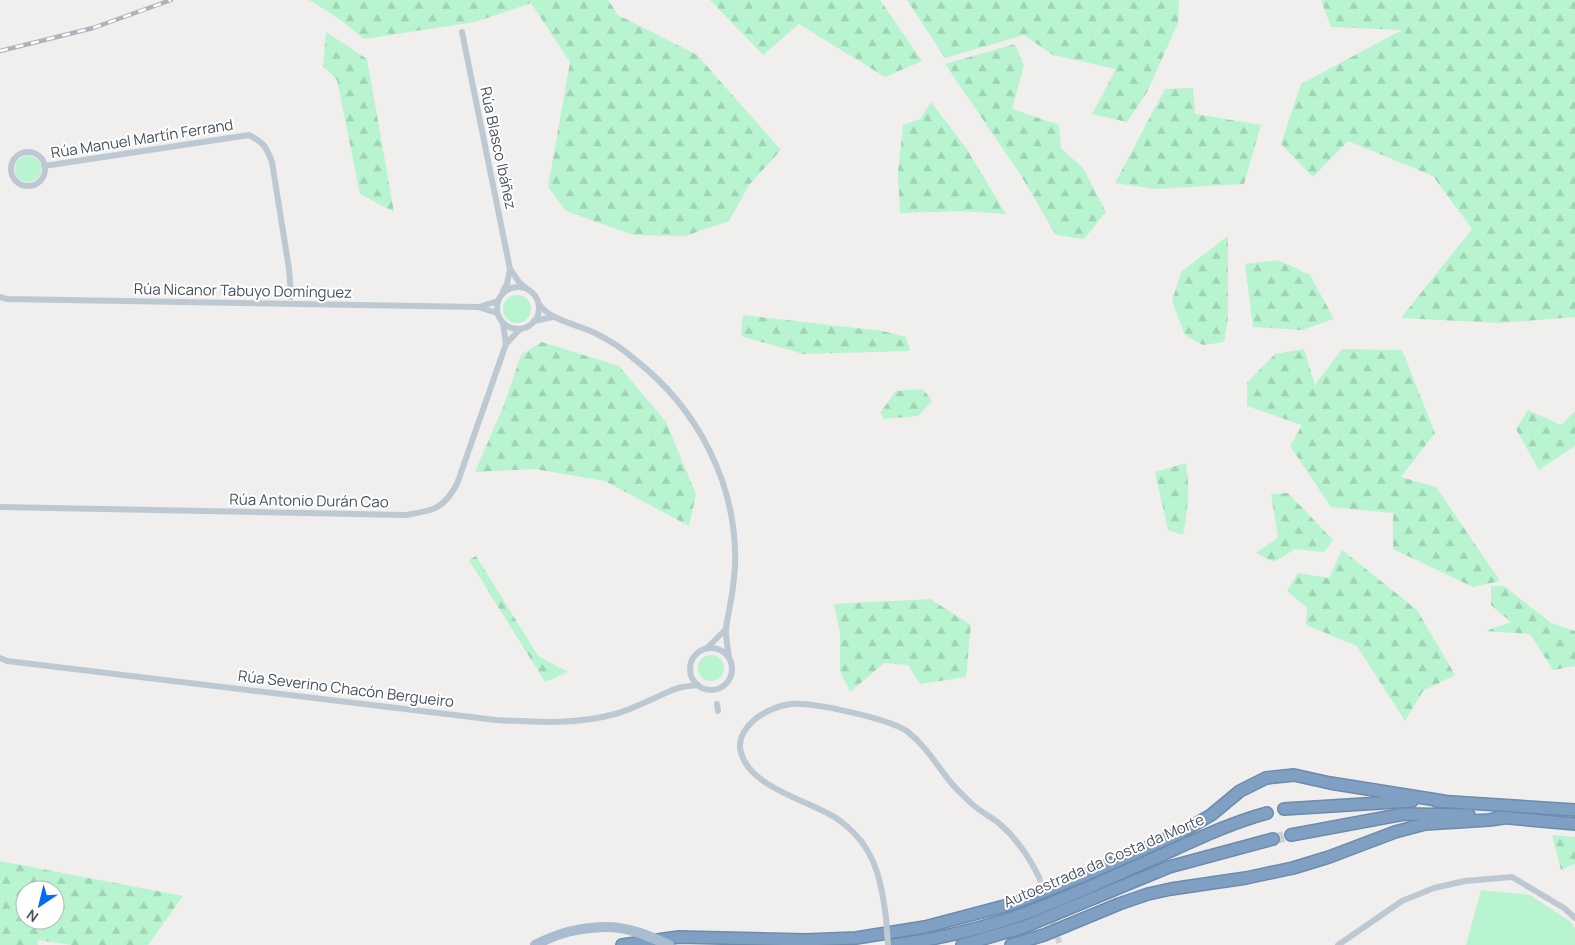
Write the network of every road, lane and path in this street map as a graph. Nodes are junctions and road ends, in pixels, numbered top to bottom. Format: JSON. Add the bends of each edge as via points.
{"nodes":[{"id":1,"x":462,"y":32,"type":"dead end"},
{"id":2,"x":44,"y":166,"type":"junction"},
{"id":3,"x":510,"y":269,"type":"junction"},
{"id":4,"x":526,"y":288,"type":"junction"},
{"id":5,"x":502,"y":294,"type":"junction"},
{"id":6,"x":291,"y":297,"type":"dead end"},
{"id":7,"x":4,"y":298,"type":"edge"},
{"id":8,"x":498,"y":301,"type":"junction"},
{"id":9,"x":0,"y":303,"type":"edge"},
{"id":10,"x":539,"y":304,"type":"junction"},
{"id":11,"x":478,"y":307,"type":"junction"},
{"id":12,"x":497,"y":313,"type":"junction"},
{"id":13,"x":553,"y":317,"type":"junction"},
{"id":14,"x":534,"y":321,"type":"junction"},
{"id":15,"x":503,"y":323,"type":"junction"},
{"id":16,"x":520,"y":329,"type":"junction"},
{"id":17,"x":506,"y":344,"type":"junction"},
{"id":18,"x":0,"y":507,"type":"edge"},
{"id":19,"x":726,"y":630,"type":"junction"},
{"id":20,"x":707,"y":648,"type":"junction"},
{"id":21,"x":729,"y":657,"type":"junction"},
{"id":22,"x":0,"y":658,"type":"edge"},
{"id":23,"x":7,"y":661,"type":"junction"},
{"id":24,"x":0,"y":663,"type":"edge"},
{"id":25,"x":691,"y":675,"type":"junction"},
{"id":26,"x":698,"y":685,"type":"junction"},
{"id":27,"x":677,"y":688,"type":"junction"},
{"id":28,"x":1443,"y":801,"type":"junction"},
{"id":29,"x":1284,"y":809,"type":"dead end"},
{"id":30,"x":1575,"y":810,"type":"edge"},
{"id":31,"x":1267,"y":814,"type":"dead end"},
{"id":32,"x":1503,"y":818,"type":"junction"},
{"id":33,"x":1575,"y":824,"type":"edge"},
{"id":34,"x":1290,"y":835,"type":"tunnel mouth"},
{"id":35,"x":1273,"y":839,"type":"tunnel mouth"},
{"id":36,"x":1039,"y":877,"type":"tunnel mouth"},
{"id":37,"x":1575,"y":918,"type":"edge"},
{"id":38,"x":535,"y":945,"type":"edge"},
{"id":39,"x":622,"y":945,"type":"edge"},
{"id":40,"x":669,"y":945,"type":"edge"},
{"id":41,"x":888,"y":945,"type":"edge"},
{"id":42,"x":894,"y":945,"type":"edge"},
{"id":43,"x":962,"y":945,"type":"edge"},
{"id":44,"x":1011,"y":945,"type":"edge"},
{"id":45,"x":1338,"y":945,"type":"edge"}],
"edges":[{"from":1,"to":3,"type":"street","name":"Rúa Blasco Ibáñez"},
{"from":2,"to":2,"type":"street","via":[[39,157],[24,152],[11,164],[11,174],[20,184],[32,185],[41,179]]},
{"from":2,"to":6,"type":"street","name":"Rúa Manuel Martín Ferrand","via":[[249,136],[260,141],[267,148],[272,162]]},
{"from":3,"to":4,"type":"street","name":"Rúa Blasco Ibáñez"},
{"from":3,"to":5,"type":"street","name":"Rúa Blasco Ibáñez"},
{"from":4,"to":5,"type":"street","via":[[513,287]]},
{"from":4,"to":10,"type":"street","via":[[535,295]]},
{"from":5,"to":8,"type":"street"},
{"from":7,"to":9,"type":"street","name":"Rúa Nicanor Tabuyo Domínguez"},
{"from":7,"to":11,"type":"street","name":"Rúa Nicanor Tabuyo Domínguez"},
{"from":8,"to":11,"type":"street","name":"Rúa Nicanor Tabuyo Domínguez"},
{"from":8,"to":12,"type":"street"},
{"from":10,"to":13,"type":"street"},
{"from":10,"to":14,"type":"street"},
{"from":11,"to":12,"type":"street","name":"Rúa Nicanor Tabuyo Domínguez"},
{"from":12,"to":15,"type":"street"},
{"from":13,"to":14,"type":"street"},
{"from":13,"to":19,"type":"street","via":[[596,333],[633,357],[677,399],[706,441],[726,494],[734,541],[733,590]]},
{"from":14,"to":16,"type":"street"},
{"from":15,"to":16,"type":"street"},
{"from":15,"to":17,"type":"street","name":"Rúa Antonio Durán Cao"},
{"from":16,"to":17,"type":"street","name":"Rúa Antonio Durán Cao"},
{"from":17,"to":18,"type":"street","name":"Rúa Antonio Durán Cao","via":[[458,484],[445,503],[428,512],[405,515]]},
{"from":19,"to":20,"type":"street"},
{"from":19,"to":21,"type":"street"},
{"from":20,"to":21,"type":"street","via":[[719,649]]},
{"from":20,"to":25,"type":"street","via":[[691,661]]},
{"from":21,"to":26,"type":"street","via":[[732,668],[726,683],[713,690]]},
{"from":22,"to":23,"type":"street","name":"Rúa Severino Chacón Bergueiro"},
{"from":23,"to":24,"type":"street","name":"Rúa Severino Chacón Bergueiro"},
{"from":23,"to":27,"type":"street","name":"Rúa Severino Chacón Bergueiro","via":[[496,720],[536,722],[574,721],[616,714]]},
{"from":25,"to":26,"type":"street"},
{"from":25,"to":27,"type":"street","name":"Rúa Severino Chacón Bergueiro"},
{"from":26,"to":27,"type":"street","name":"Rúa Severino Chacón Bergueiro"},
{"from":28,"to":29,"type":"highway","via":[[1413,800]]},
{"from":28,"to":30,"type":"highway"},
{"from":28,"to":39,"type":"highway","via":[[1300,776],[1266,778],[1240,791],[1211,815],[1180,833],[1083,876],[1012,904],[925,927],[856,938],[679,938]]},
{"from":31,"to":42,"type":"highway","name":"Autoestrada da Costa da Morte","via":[[1215,830],[1010,918],[956,934]]},
{"from":32,"to":33,"type":"highway"},
{"from":32,"to":34,"type":"highway","via":[[1404,814]]},
{"from":32,"to":44,"type":"highway","via":[[1425,824],[1293,868],[1148,894]]},
{"from":35,"to":43,"type":"highway","name":"Autoestrada da Costa da Morte","via":[[1169,867],[1024,927]]},
{"from":36,"to":41,"type":"street","bridge":true,"via":[[1018,842],[1000,824],[978,811],[953,785],[926,748],[907,731],[883,720],[816,706],[793,704],[760,715],[743,735],[740,746],[744,757],[752,771],[769,786],[829,814],[854,834],[871,856],[881,883]]},
{"from":37,"to":45,"type":"street","via":[[1512,877],[1465,881],[1434,888],[1402,901]]},
{"from":38,"to":40,"type":"main road","bridge":true,"via":[[582,928],[606,927],[640,932]]}]}
